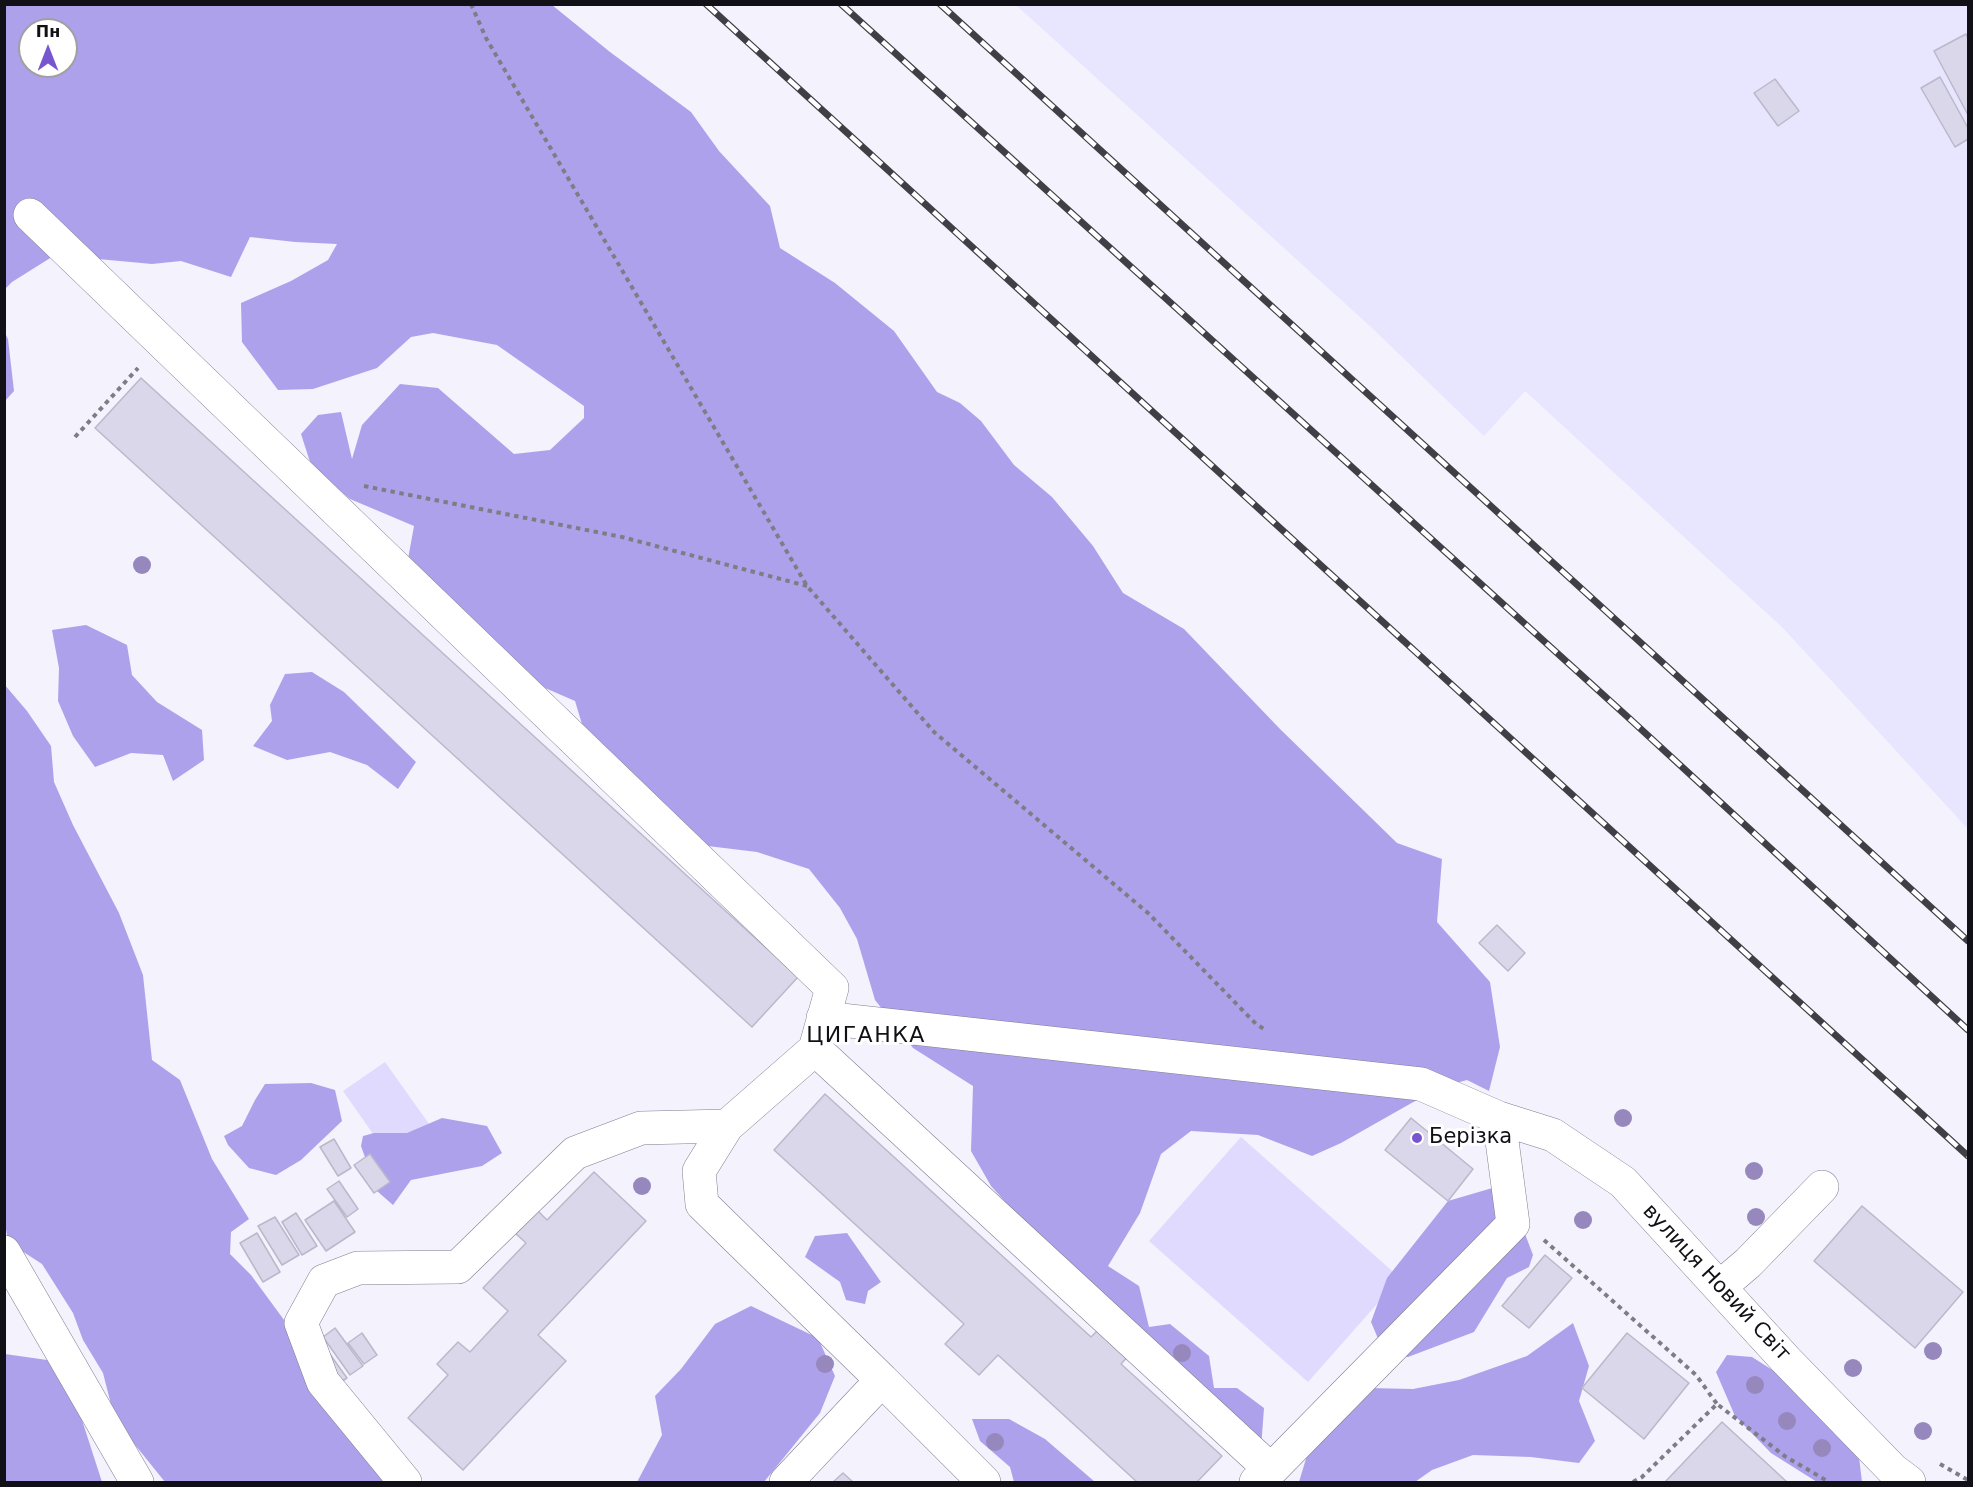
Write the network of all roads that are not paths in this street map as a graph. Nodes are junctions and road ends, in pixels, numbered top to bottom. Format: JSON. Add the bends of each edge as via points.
{"nodes":[{"id":1,"x":30,"y":215,"type":"dead end"},
{"id":2,"x":819,"y":1034,"type":"junction"},
{"id":3,"x":1499,"y":1118,"type":"junction"},
{"id":4,"x":727,"y":1125,"type":"junction"},
{"id":5,"x":1822,"y":1187,"type":"dead end"},
{"id":6,"x":4,"y":1252,"type":"edge"},
{"id":7,"x":1721,"y":1286,"type":"junction"},
{"id":8,"x":882,"y":1380,"type":"junction"},
{"id":9,"x":1263,"y":1476,"type":"edge"},
{"id":10,"x":137,"y":1482,"type":"edge"},
{"id":11,"x":405,"y":1482,"type":"edge"},
{"id":12,"x":786,"y":1482,"type":"edge"},
{"id":13,"x":984,"y":1482,"type":"edge"},
{"id":14,"x":1909,"y":1482,"type":"edge"}],
"edges":[{"from":1,"to":2,"type":"street","via":[[832,988]]},
{"from":2,"to":3,"type":"street","name":"вулиця Новий Світ","via":[[1421,1084]]},
{"from":2,"to":4,"type":"street"},
{"from":2,"to":9,"type":"street"},
{"from":3,"to":7,"type":"street","name":"вулиця Новий Світ","via":[[1553,1135],[1623,1182]]},
{"from":3,"to":9,"type":"street","via":[[1513,1224]]},
{"from":4,"to":8,"type":"street","via":[[699,1171],[702,1204]]},
{"from":4,"to":11,"type":"street","via":[[641,1128],[575,1153],[458,1267],[358,1268],[324,1281],[301,1323],[323,1382]]},
{"from":5,"to":7,"type":"street"},
{"from":6,"to":10,"type":"street"},
{"from":7,"to":14,"type":"street","name":"вулиця Новий Світ","via":[[1785,1359]]},
{"from":8,"to":12,"type":"street"},
{"from":8,"to":13,"type":"street"}]}
